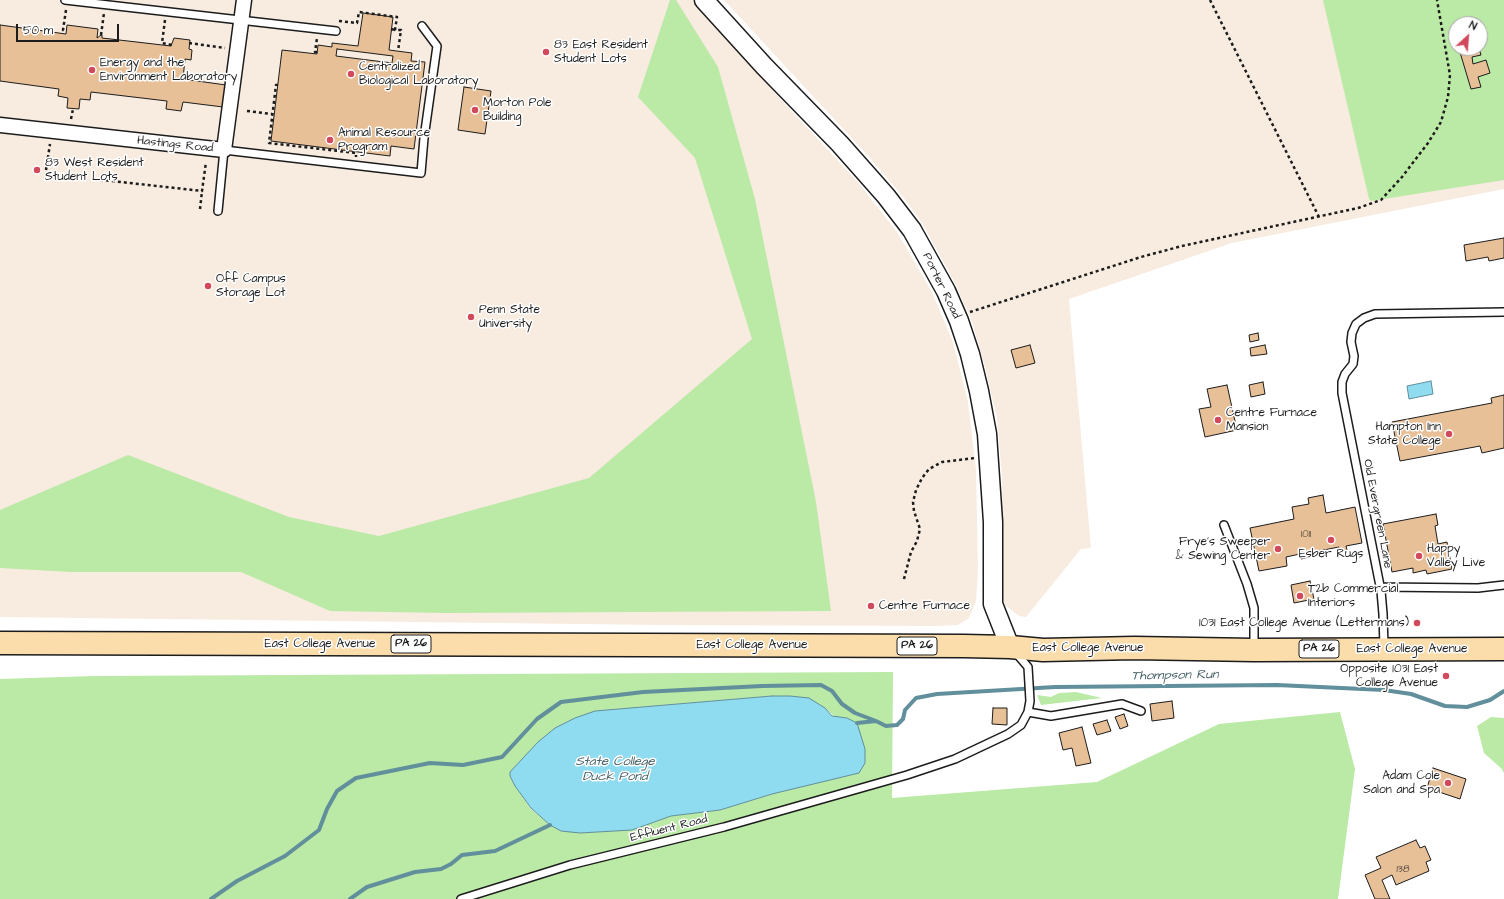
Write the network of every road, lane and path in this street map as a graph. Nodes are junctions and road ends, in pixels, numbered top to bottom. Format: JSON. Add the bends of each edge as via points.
{"nodes":[{"id":1,"x":66,"y":0,"type":"edge"},
{"id":2,"x":244,"y":0,"type":"edge"},
{"id":3,"x":704,"y":0,"type":"edge"},
{"id":4,"x":1210,"y":0,"type":"edge"},
{"id":5,"x":1437,"y":0,"type":"edge"},
{"id":6,"x":105,"y":5,"type":"junction"},
{"id":7,"x":166,"y":12,"type":"junction"},
{"id":8,"x":241,"y":21,"type":"junction"},
{"id":9,"x":358,"y":23,"type":"junction"},
{"id":10,"x":361,"y":23,"type":"dead end"},
{"id":11,"x":422,"y":26,"type":"dead end"},
{"id":12,"x":318,"y":29,"type":"junction"},
{"id":13,"x":391,"y":29,"type":"dead end"},
{"id":14,"x":395,"y":30,"type":"junction"},
{"id":15,"x":66,"y":31,"type":"dead end"},
{"id":16,"x":336,"y":31,"type":"joint"},
{"id":17,"x":101,"y":35,"type":"dead end"},
{"id":18,"x":189,"y":43,"type":"dead end"},
{"id":19,"x":172,"y":45,"type":"dead end"},
{"id":20,"x":237,"y":50,"type":"junction"},
{"id":21,"x":398,"y":51,"type":"dead end"},
{"id":22,"x":317,"y":52,"type":"dead end"},
{"id":23,"x":278,"y":85,"type":"dead end"},
{"id":24,"x":73,"y":109,"type":"dead end"},
{"id":25,"x":247,"y":111,"type":"dead end"},
{"id":26,"x":273,"y":114,"type":"junction"},
{"id":27,"x":71,"y":119,"type":"dead end"},
{"id":28,"x":0,"y":125,"type":"edge"},
{"id":29,"x":50,"y":139,"type":"dead end"},
{"id":30,"x":224,"y":150,"type":"junction"},
{"id":31,"x":207,"y":157,"type":"dead end"},
{"id":32,"x":355,"y":165,"type":"junction"},
{"id":33,"x":46,"y":170,"type":"dead end"},
{"id":34,"x":94,"y":179,"type":"dead end"},
{"id":35,"x":202,"y":191,"type":"junction"},
{"id":36,"x":200,"y":209,"type":"dead end"},
{"id":37,"x":218,"y":211,"type":"dead end"},
{"id":38,"x":1319,"y":217,"type":"junction"},
{"id":39,"x":1504,"y":312,"type":"edge"},
{"id":40,"x":957,"y":316,"type":"junction"},
{"id":41,"x":989,"y":457,"type":"junction"},
{"id":42,"x":1224,"y":525,"type":"dead end"},
{"id":43,"x":904,"y":579,"type":"dead end"},
{"id":44,"x":1504,"y":585,"type":"edge"},
{"id":45,"x":1380,"y":587,"type":"junction"},
{"id":46,"x":0,"y":643,"type":"edge"},
{"id":47,"x":1010,"y":647,"type":"junction"},
{"id":48,"x":1384,"y":649,"type":"junction"},
{"id":49,"x":1504,"y":649,"type":"edge"},
{"id":50,"x":1254,"y":650,"type":"junction"},
{"id":51,"x":1141,"y":711,"type":"dead end"},
{"id":52,"x":1028,"y":712,"type":"junction"},
{"id":53,"x":461,"y":899,"type":"edge"}],
"edges":[{"from":1,"to":6,"type":"lane"},
{"from":1,"to":15,"type":"path","via":[[63,30]]},
{"from":2,"to":8,"type":"street","name":"Hastings Road"},
{"from":3,"to":40,"type":"street","name":"Porter Road","via":[[886,196],[912,230]]},
{"from":4,"to":38,"type":"path"},
{"from":5,"to":38,"type":"path","via":[[1450,75],[1448,97],[1441,122],[1402,177],[1381,200]]},
{"from":6,"to":7,"type":"lane"},
{"from":6,"to":17,"type":"path"},
{"from":7,"to":8,"type":"lane"},
{"from":7,"to":19,"type":"path","via":[[162,43]]},
{"from":8,"to":12,"type":"lane"},
{"from":8,"to":20,"type":"street","name":"Hastings Road"},
{"from":9,"to":10,"type":"path"},
{"from":9,"to":14,"type":"path","via":[[359,12],[397,17]]},
{"from":9,"to":16,"type":"path","via":[[338,20]]},
{"from":11,"to":32,"type":"lane","via":[[437,46],[421,173]]},
{"from":12,"to":16,"type":"lane"},
{"from":12,"to":22,"type":"path"},
{"from":13,"to":14,"type":"path"},
{"from":14,"to":21,"type":"path","via":[[401,30]]},
{"from":18,"to":20,"type":"path"},
{"from":20,"to":30,"type":"street","name":"Hastings Road"},
{"from":23,"to":26,"type":"path"},
{"from":24,"to":27,"type":"path"},
{"from":25,"to":26,"type":"path"},
{"from":26,"to":32,"type":"path","via":[[269,142],[356,153]]},
{"from":28,"to":30,"type":"street","name":"Hastings Road"},
{"from":29,"to":33,"type":"path"},
{"from":30,"to":32,"type":"lane"},
{"from":30,"to":37,"type":"lane"},
{"from":31,"to":35,"type":"path"},
{"from":34,"to":35,"type":"path"},
{"from":35,"to":36,"type":"path"},
{"from":38,"to":40,"type":"path","via":[[1141,257]]},
{"from":39,"to":45,"type":"lane","name":"Old Evergreen Lane","via":[[1375,314],[1356,324],[1351,342],[1353,364],[1345,374],[1342,393]]},
{"from":40,"to":41,"type":"street","name":"Porter Road","via":[[979,391]]},
{"from":41,"to":43,"type":"path","via":[[942,462],[922,478],[913,502],[920,529]]},
{"from":41,"to":47,"type":"street","name":"Porter Road","via":[[993,522],[993,604]]},
{"from":42,"to":50,"type":"lane","via":[[1254,608]]},
{"from":44,"to":45,"type":"lane","via":[[1478,588]]},
{"from":45,"to":48,"type":"lane","name":"Old Evergreen Lane"},
{"from":46,"to":47,"type":"main road","name":"East College Avenue","number":"PA 26"},
{"from":47,"to":50,"type":"main road","name":"East College Avenue","number":"PA 26","via":[[1043,650]]},
{"from":47,"to":52,"type":"lane","via":[[1028,667]]},
{"from":48,"to":49,"type":"main road","name":"East College Avenue","number":"PA 26"},
{"from":48,"to":50,"type":"main road","name":"East College Avenue","number":"PA 26"},
{"from":51,"to":52,"type":"lane","via":[[1122,704],[1051,716]]},
{"from":52,"to":53,"type":"lane","name":"Effluent Road","via":[[1021,725],[1008,734],[955,759],[724,827],[570,865]]}]}
